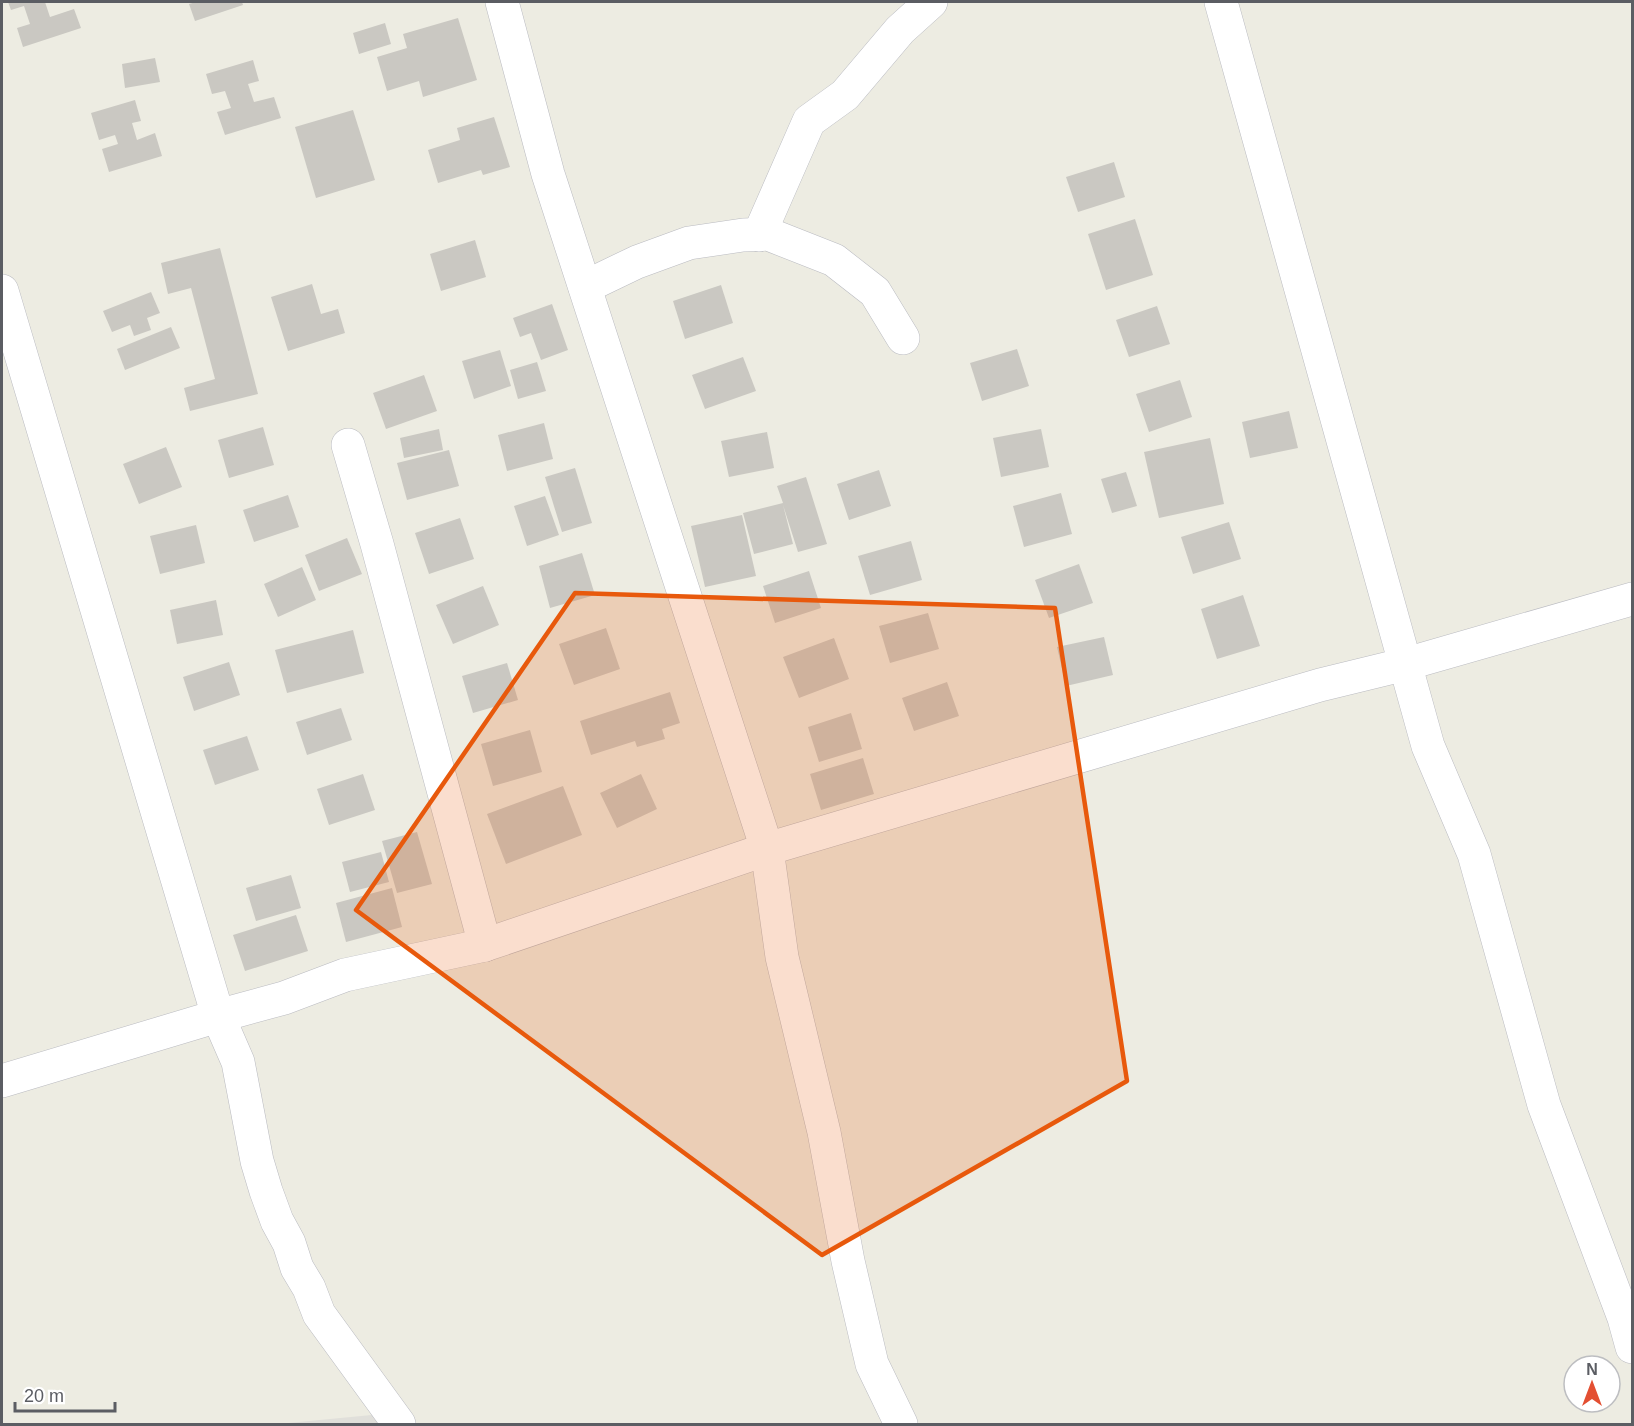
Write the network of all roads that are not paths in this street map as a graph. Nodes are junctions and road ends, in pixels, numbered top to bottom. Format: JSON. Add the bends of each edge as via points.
{"nodes":[{"id":1,"x":502,"y":2,"type":"edge"},
{"id":2,"x":931,"y":2,"type":"edge"},
{"id":3,"x":1221,"y":2,"type":"edge"},
{"id":4,"x":759,"y":235,"type":"junction"},
{"id":5,"x":585,"y":287,"type":"junction"},
{"id":6,"x":2,"y":291,"type":"edge"},
{"id":7,"x":903,"y":338,"type":"dead end"},
{"id":8,"x":348,"y":445,"type":"dead end"},
{"id":9,"x":1632,"y":599,"type":"edge"},
{"id":10,"x":1406,"y":664,"type":"junction"},
{"id":11,"x":766,"y":849,"type":"junction"},
{"id":12,"x":485,"y":945,"type":"junction"},
{"id":13,"x":218,"y":1016,"type":"junction"},
{"id":14,"x":2,"y":1081,"type":"edge"},
{"id":15,"x":1632,"y":1347,"type":"edge"},
{"id":16,"x":399,"y":1425,"type":"edge"},
{"id":17,"x":901,"y":1425,"type":"edge"}],
"edges":[{"from":1,"to":5,"type":"street","via":[[548,174]]},
{"from":2,"to":4,"type":"street","via":[[900,30],[845,95],[809,121]]},
{"from":3,"to":10,"type":"street"},
{"from":4,"to":5,"type":"street","via":[[689,243]]},
{"from":4,"to":7,"type":"street","via":[[768,234],[834,260],[875,292]]},
{"from":5,"to":11,"type":"street"},
{"from":6,"to":13,"type":"street"},
{"from":8,"to":12,"type":"street"},
{"from":9,"to":10,"type":"street"},
{"from":10,"to":11,"type":"street","via":[[1320,685]]},
{"from":10,"to":15,"type":"street","via":[[1428,746],[1473,854],[1544,1105]]},
{"from":11,"to":12,"type":"street"},
{"from":11,"to":17,"type":"street","via":[[782,957],[824,1132],[872,1364]]},
{"from":12,"to":13,"type":"street","via":[[345,975],[284,998]]},
{"from":13,"to":14,"type":"street"},
{"from":13,"to":16,"type":"street","via":[[238,1062],[257,1161],[297,1268],[319,1314]]}]}
